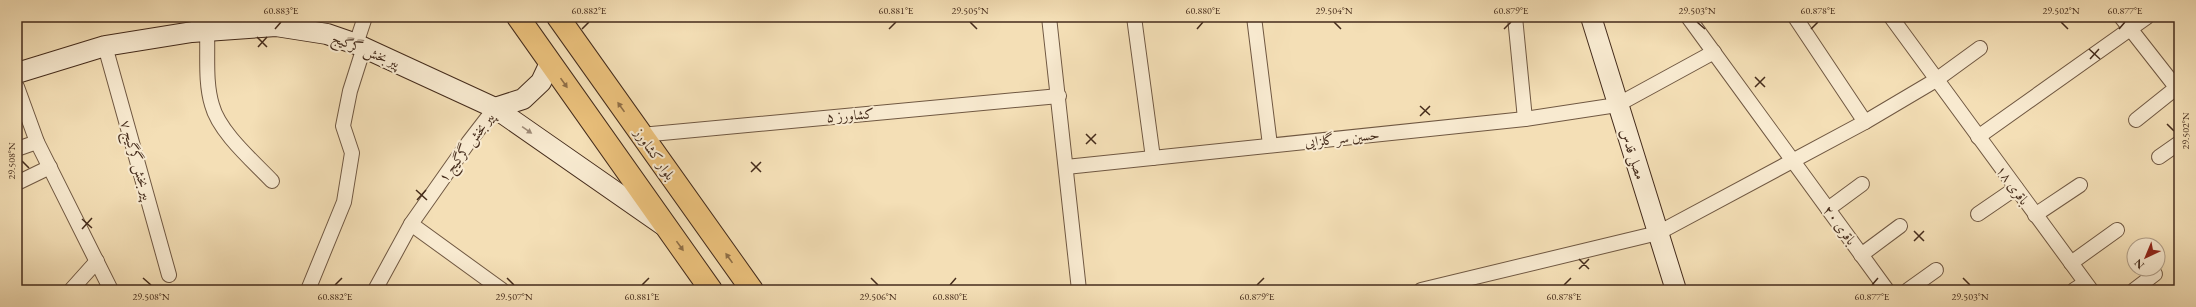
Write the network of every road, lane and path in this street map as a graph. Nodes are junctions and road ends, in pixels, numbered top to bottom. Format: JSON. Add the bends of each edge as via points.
{"nodes":[{"id":1,"x":365,"y":17,"type":"edge"},
{"id":2,"x":518,"y":17,"type":"edge"},
{"id":3,"x":558,"y":17,"type":"edge"},
{"id":4,"x":1049,"y":17,"type":"edge"},
{"id":5,"x":1134,"y":17,"type":"edge"},
{"id":6,"x":1254,"y":17,"type":"edge"},
{"id":7,"x":1515,"y":17,"type":"edge"},
{"id":8,"x":1591,"y":17,"type":"edge"},
{"id":9,"x":1688,"y":17,"type":"edge"},
{"id":10,"x":1795,"y":17,"type":"edge"},
{"id":11,"x":2121,"y":17,"type":"edge"},
{"id":12,"x":2147,"y":17,"type":"edge"},
{"id":13,"x":1896,"y":19,"type":"edge"},
{"id":14,"x":2130,"y":28,"type":"junction"},
{"id":15,"x":207,"y":32,"type":"junction"},
{"id":16,"x":105,"y":46,"type":"junction"},
{"id":17,"x":360,"y":46,"type":"junction"},
{"id":18,"x":1980,"y":48,"type":"dead end"},
{"id":19,"x":1714,"y":52,"type":"junction"},
{"id":20,"x":550,"y":63,"type":"junction"},
{"id":21,"x":17,"y":72,"type":"edge"},
{"id":22,"x":1936,"y":80,"type":"junction"},
{"id":23,"x":17,"y":87,"type":"edge"},
{"id":24,"x":2178,"y":90,"type":"edge"},
{"id":25,"x":1059,"y":96,"type":"junction"},
{"id":26,"x":1618,"y":105,"type":"junction"},
{"id":27,"x":496,"y":108,"type":"junction"},
{"id":28,"x":1525,"y":119,"type":"junction"},
{"id":29,"x":2136,"y":120,"type":"dead end"},
{"id":30,"x":1865,"y":122,"type":"junction"},
{"id":31,"x":641,"y":135,"type":"junction"},
{"id":32,"x":1978,"y":137,"type":"junction"},
{"id":33,"x":38,"y":142,"type":"junction"},
{"id":34,"x":2179,"y":143,"type":"edge"},
{"id":35,"x":1270,"y":145,"type":"junction"},
{"id":36,"x":17,"y":149,"type":"edge"},
{"id":37,"x":2159,"y":157,"type":"dead end"},
{"id":38,"x":1153,"y":158,"type":"junction"},
{"id":39,"x":1792,"y":160,"type":"junction"},
{"id":40,"x":50,"y":166,"type":"junction"},
{"id":41,"x":1066,"y":167,"type":"junction"},
{"id":42,"x":272,"y":182,"type":"dead end"},
{"id":43,"x":17,"y":183,"type":"edge"},
{"id":44,"x":1862,"y":184,"type":"dead end"},
{"id":45,"x":2080,"y":185,"type":"dead end"},
{"id":46,"x":2016,"y":188,"type":"junction"},
{"id":47,"x":1828,"y":209,"type":"junction"},
{"id":48,"x":1978,"y":214,"type":"dead end"},
{"id":49,"x":2035,"y":215,"type":"junction"},
{"id":50,"x":411,"y":224,"type":"junction"},
{"id":51,"x":1900,"y":226,"type":"dead end"},
{"id":52,"x":667,"y":228,"type":"junction"},
{"id":53,"x":2117,"y":230,"type":"dead end"},
{"id":54,"x":1658,"y":233,"type":"junction"},
{"id":55,"x":1861,"y":255,"type":"junction"},
{"id":56,"x":97,"y":261,"type":"junction"},
{"id":57,"x":2071,"y":263,"type":"junction"},
{"id":58,"x":1936,"y":270,"type":"dead end"},
{"id":59,"x":169,"y":275,"type":"dead end"},
{"id":60,"x":2151,"y":277,"type":"edge"},
{"id":61,"x":2083,"y":288,"type":"edge"},
{"id":62,"x":71,"y":290,"type":"edge"},
{"id":63,"x":111,"y":290,"type":"edge"},
{"id":64,"x":308,"y":290,"type":"edge"},
{"id":65,"x":375,"y":290,"type":"edge"},
{"id":66,"x":502,"y":290,"type":"edge"},
{"id":67,"x":712,"y":290,"type":"edge"},
{"id":68,"x":752,"y":290,"type":"edge"},
{"id":69,"x":1079,"y":290,"type":"edge"},
{"id":70,"x":1421,"y":290,"type":"edge"},
{"id":71,"x":1676,"y":290,"type":"edge"},
{"id":72,"x":1887,"y":290,"type":"edge"},
{"id":73,"x":1908,"y":290,"type":"edge"},
{"id":74,"x":2134,"y":290,"type":"edge"}],
"edges":[{"from":1,"to":17,"type":"street"},
{"from":2,"to":20,"type":"main road"},
{"from":31,"to":3,"type":"main road","name":"بلوار کشاورز","one_way":true},
{"from":4,"to":25,"type":"street"},
{"from":5,"to":38,"type":"street"},
{"from":6,"to":35,"type":"street"},
{"from":7,"to":28,"type":"street"},
{"from":8,"to":26,"type":"street","name":"مصلی قدس"},
{"from":9,"to":19,"type":"street","name":"باقری ۲۰"},
{"from":10,"to":30,"type":"street"},
{"from":11,"to":14,"type":"street"},
{"from":12,"to":14,"type":"street"},
{"from":13,"to":22,"type":"street","name":"باقری ۱۸"},
{"from":14,"to":24,"type":"street"},
{"from":14,"to":32,"type":"street"},
{"from":15,"to":16,"type":"street","name":"پیر بخش گرگیج","via":[[192,32]]},
{"from":15,"to":17,"type":"street","name":"پیر بخش گرگیج","via":[[276,26],[327,34]]},
{"from":15,"to":42,"type":"street","via":[[208,85],[212,106],[224,129]]},
{"from":16,"to":21,"type":"street","name":"پیر بخش گرگیج"},
{"from":16,"to":59,"type":"street","name":"پیر بخش گرگیج ۷"},
{"from":17,"to":27,"type":"street","name":"پیر بخش گرگیج"},
{"from":17,"to":64,"type":"street","via":[[343,126],[352,153],[344,202]]},
{"from":18,"to":22,"type":"street"},
{"from":19,"to":26,"type":"street"},
{"from":19,"to":39,"type":"street","name":"باقری ۲۰"},
{"from":20,"to":27,"type":"street","via":[[541,82],[523,99]]},
{"from":20,"to":52,"type":"main road","one_way":true},
{"from":22,"to":30,"type":"street"},
{"from":22,"to":32,"type":"street","name":"باقری ۱۸"},
{"from":23,"to":33,"type":"street"},
{"from":24,"to":29,"type":"street"},
{"from":25,"to":31,"type":"street","name":"کشاورز ۵"},
{"from":25,"to":41,"type":"street"},
{"from":26,"to":28,"type":"street","name":"حسین سر گلزایی"},
{"from":26,"to":54,"type":"street","name":"مصلی قدس"},
{"from":27,"to":50,"type":"street","name":"پیر بخش گرگیج ۱"},
{"from":27,"to":52,"type":"street","name":"پیر بخش گرگیج","one_way":true},
{"from":28,"to":35,"type":"street","name":"حسین سر گلزایی"},
{"from":30,"to":39,"type":"street"},
{"from":68,"to":31,"type":"main road","name":"بلوار کشاورز","one_way":true},
{"from":32,"to":46,"type":"street","name":"باقری ۱۸"},
{"from":33,"to":36,"type":"street"},
{"from":33,"to":40,"type":"street"},
{"from":34,"to":37,"type":"street"},
{"from":35,"to":38,"type":"street","name":"حسین سر گلزایی"},
{"from":38,"to":41,"type":"street","name":"حسین سر گلزایی"},
{"from":39,"to":47,"type":"street","name":"باقری ۲۰"},
{"from":39,"to":54,"type":"street"},
{"from":40,"to":43,"type":"street"},
{"from":40,"to":56,"type":"street"},
{"from":41,"to":69,"type":"street"},
{"from":44,"to":47,"type":"street"},
{"from":45,"to":49,"type":"street"},
{"from":46,"to":48,"type":"street"},
{"from":46,"to":49,"type":"street","name":"باقری ۱۸"},
{"from":47,"to":55,"type":"street","name":"باقری ۲۰"},
{"from":49,"to":57,"type":"street","name":"باقری ۱۸"},
{"from":50,"to":65,"type":"street","name":"پیر بخش گرگیج ۱"},
{"from":50,"to":66,"type":"street"},
{"from":51,"to":55,"type":"street"},
{"from":52,"to":67,"type":"main road","one_way":true},
{"from":53,"to":57,"type":"street"},
{"from":54,"to":70,"type":"street"},
{"from":54,"to":71,"type":"street","name":"مصلی قدس"},
{"from":55,"to":72,"type":"street","name":"باقری ۲۰"},
{"from":56,"to":62,"type":"street"},
{"from":56,"to":63,"type":"street"},
{"from":57,"to":61,"type":"street","name":"باقری ۱۸"},
{"from":58,"to":73,"type":"street"},
{"from":60,"to":74,"type":"street"}]}
